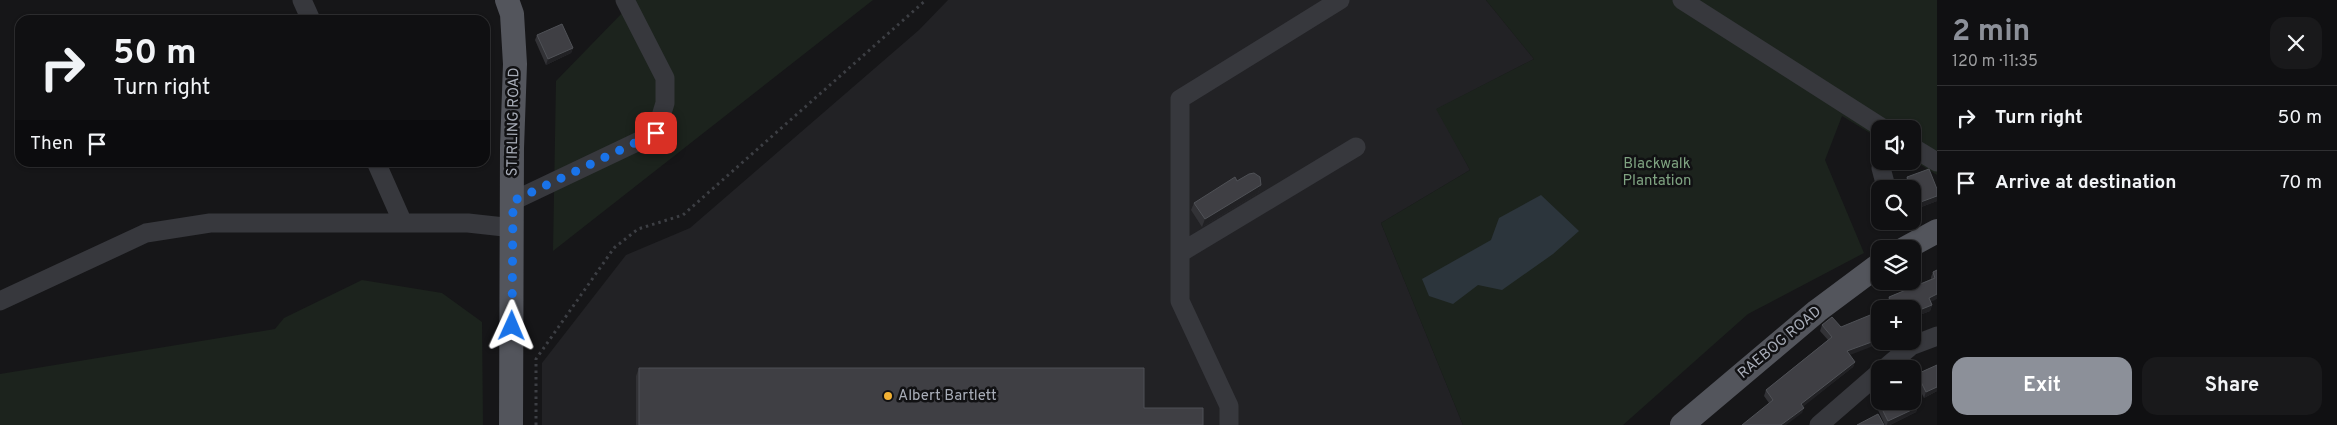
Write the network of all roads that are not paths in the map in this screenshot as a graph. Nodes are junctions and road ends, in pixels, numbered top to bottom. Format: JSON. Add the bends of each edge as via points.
{"nodes":[{"id":1,"x":302,"y":0,"type":"edge"},
{"id":2,"x":507,"y":0,"type":"edge"},
{"id":3,"x":625,"y":0,"type":"edge"},
{"id":4,"x":1340,"y":0,"type":"edge"},
{"id":5,"x":1682,"y":0,"type":"edge"},
{"id":6,"x":309,"y":15,"type":"edge"},
{"id":7,"x":1871,"y":121,"type":"edge"},
{"id":8,"x":1356,"y":147,"type":"dead end"},
{"id":9,"x":1921,"y":152,"type":"edge"},
{"id":10,"x":1937,"y":162,"type":"edge"},
{"id":11,"x":378,"y":167,"type":"edge"},
{"id":12,"x":513,"y":201,"type":"junction"},
{"id":13,"x":403,"y":223,"type":"junction"},
{"id":14,"x":513,"y":228,"type":"junction"},
{"id":15,"x":1937,"y":231,"type":"edge"},
{"id":16,"x":1920,"y":240,"type":"edge"},
{"id":17,"x":1180,"y":253,"type":"junction"},
{"id":18,"x":1871,"y":271,"type":"edge"},
{"id":19,"x":0,"y":301,"type":"edge"},
{"id":20,"x":1937,"y":336,"type":"edge"},
{"id":21,"x":1895,"y":360,"type":"edge"},
{"id":22,"x":1871,"y":380,"type":"edge"},
{"id":23,"x":511,"y":425,"type":"edge"},
{"id":24,"x":1228,"y":425,"type":"edge"},
{"id":25,"x":1682,"y":425,"type":"edge"},
{"id":26,"x":1819,"y":425,"type":"edge"}],
"edges":[{"from":1,"to":6,"type":"street"},
{"from":2,"to":12,"type":"main road","name":"STIRLING ROAD","via":[[512,14],[515,64]]},
{"from":3,"to":12,"type":"street","via":[[665,78],[665,103],[656,133]]},
{"from":4,"to":17,"type":"street","via":[[1180,99]]},
{"from":5,"to":7,"type":"street"},
{"from":8,"to":17,"type":"street"},
{"from":9,"to":10,"type":"street"},
{"from":11,"to":13,"type":"street"},
{"from":12,"to":14,"type":"main road","name":"STIRLING ROAD"},
{"from":13,"to":14,"type":"street","via":[[468,223]]},
{"from":13,"to":19,"type":"street","via":[[210,223],[146,233]]},
{"from":14,"to":23,"type":"main road","name":"STIRLING ROAD"},
{"from":15,"to":16,"type":"main road"},
{"from":17,"to":24,"type":"street","via":[[1180,301],[1229,406]]},
{"from":18,"to":25,"type":"main road","name":"RAEBOG ROAD","via":[[1817,310]]},
{"from":20,"to":21,"type":"street","via":[[1911,346]]},
{"from":22,"to":26,"type":"street"}]}
